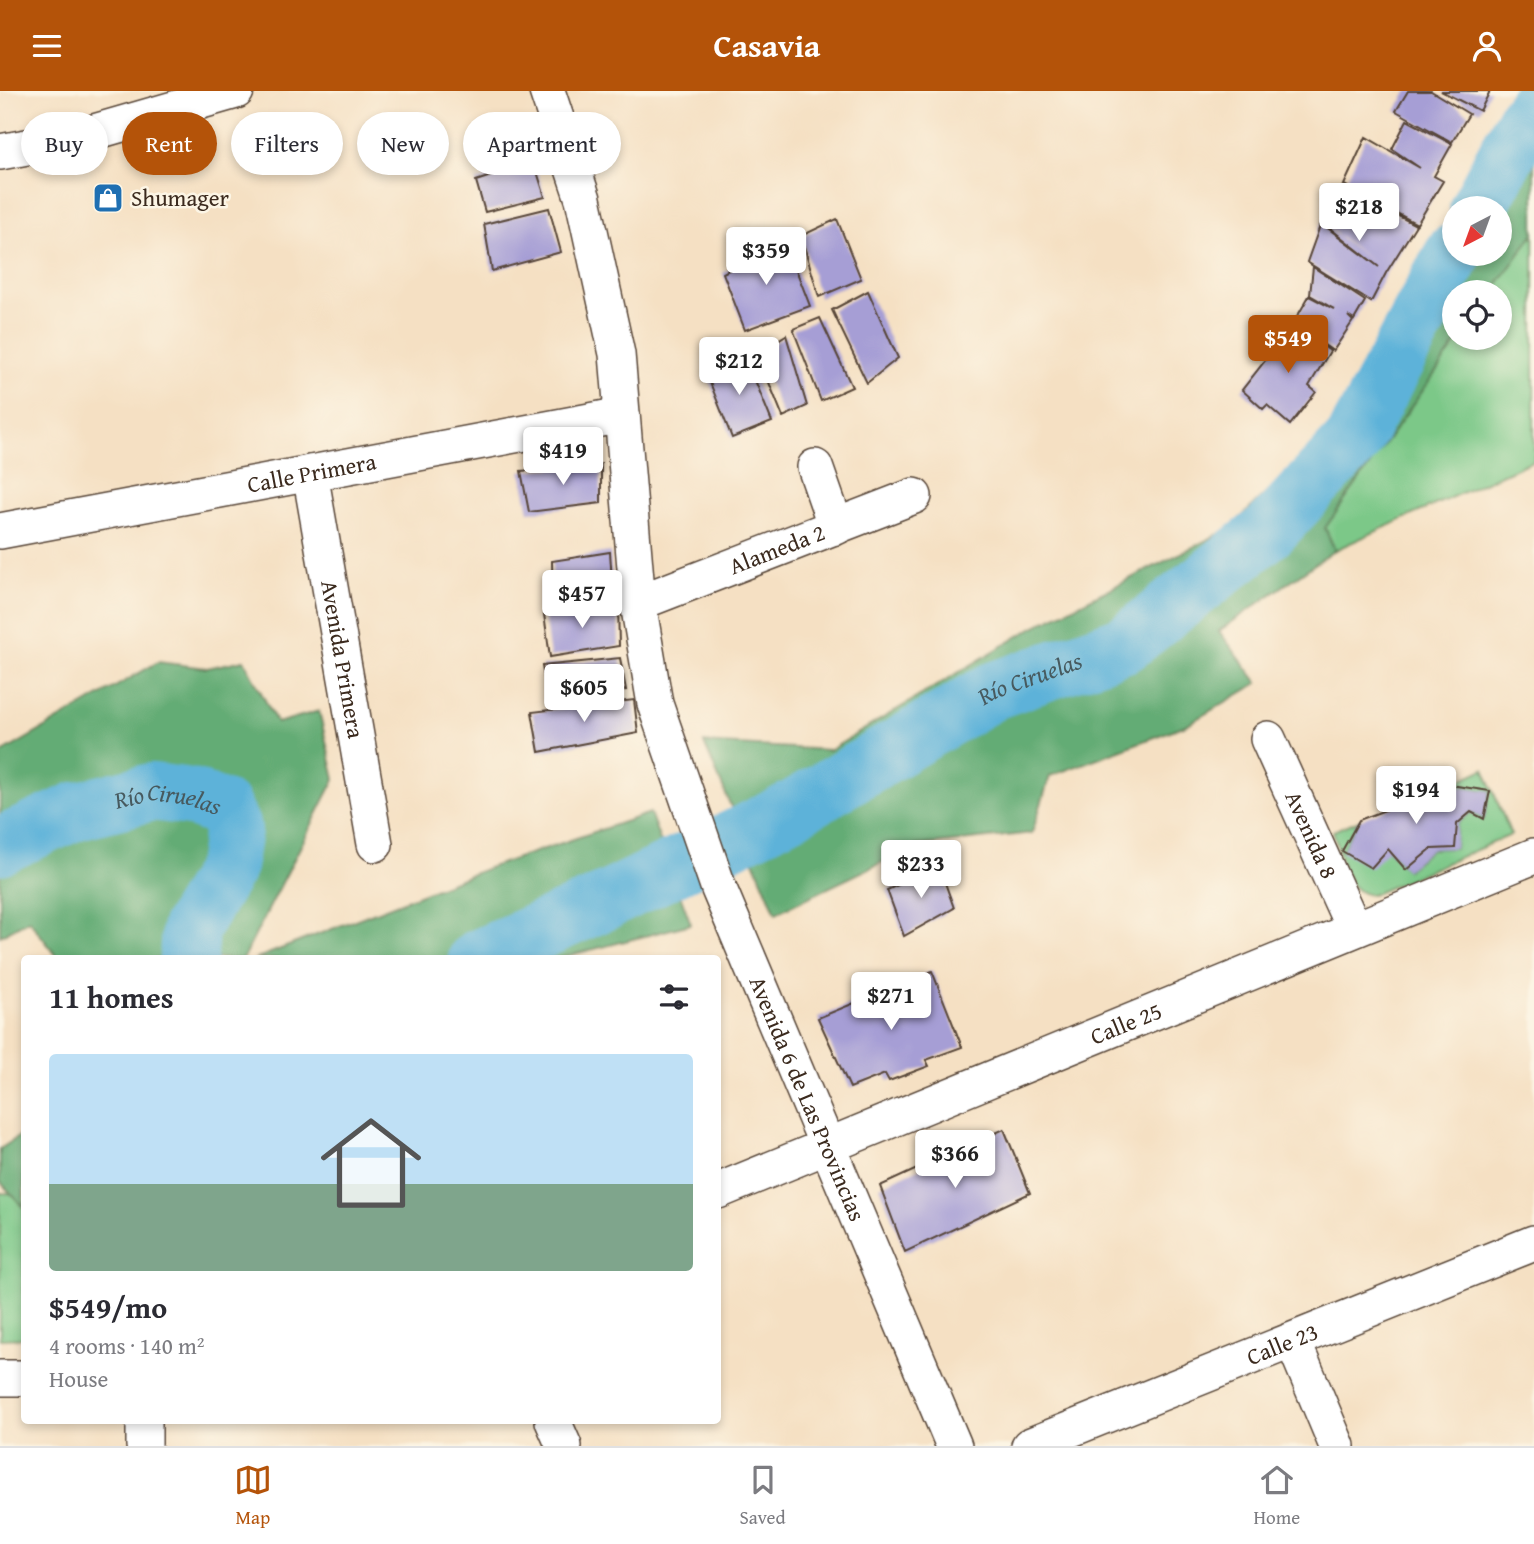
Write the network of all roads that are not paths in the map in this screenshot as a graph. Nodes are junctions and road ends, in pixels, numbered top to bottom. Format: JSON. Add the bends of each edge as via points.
{"nodes":[{"id":1,"x":236,"y":91,"type":"edge"},
{"id":2,"x":547,"y":91,"type":"edge"},
{"id":3,"x":0,"y":152,"type":"edge"},
{"id":4,"x":622,"y":415,"type":"junction"},
{"id":5,"x":815,"y":467,"type":"dead end"},
{"id":6,"x":310,"y":473,"type":"junction"},
{"id":7,"x":914,"y":496,"type":"dead end"},
{"id":8,"x":836,"y":527,"type":"junction"},
{"id":9,"x":0,"y":531,"type":"edge"},
{"id":10,"x":638,"y":603,"type":"junction"},
{"id":11,"x":1268,"y":739,"type":"dead end"},
{"id":12,"x":375,"y":844,"type":"dead end"},
{"id":13,"x":1534,"y":856,"type":"edge"},
{"id":14,"x":1354,"y":929,"type":"junction"},
{"id":15,"x":829,"y":1147,"type":"junction"},
{"id":16,"x":721,"y":1190,"type":"edge"},
{"id":17,"x":1534,"y":1243,"type":"edge"},
{"id":18,"x":1293,"y":1341,"type":"junction"},
{"id":19,"x":0,"y":1378,"type":"edge"},
{"id":20,"x":21,"y":1378,"type":"edge"},
{"id":21,"x":144,"y":1424,"type":"edge"},
{"id":22,"x":554,"y":1424,"type":"edge"},
{"id":23,"x":144,"y":1446,"type":"edge"},
{"id":24,"x":564,"y":1446,"type":"edge"},
{"id":25,"x":954,"y":1446,"type":"edge"},
{"id":26,"x":1030,"y":1446,"type":"edge"},
{"id":27,"x":1337,"y":1446,"type":"edge"}],
"edges":[{"from":1,"to":3,"type":"street","via":[[70,139]]},
{"from":2,"to":4,"type":"street","name":"Avenida 6 de Las Provincias","via":[[583,199],[608,305]]},
{"from":4,"to":6,"type":"street","name":"Calle Primera"},
{"from":4,"to":10,"type":"street","name":"Avenida 6 de Las Provincias"},
{"from":5,"to":8,"type":"street"},
{"from":6,"to":9,"type":"street","name":"Calle Primera"},
{"from":6,"to":12,"type":"street","name":"Avenida Primera"},
{"from":7,"to":8,"type":"street","name":"Alameda 2"},
{"from":8,"to":10,"type":"street","name":"Alameda 2"},
{"from":10,"to":15,"type":"street","name":"Avenida 6 de Las Provincias","via":[[655,704],[685,794],[719,889]]},
{"from":11,"to":14,"type":"street","name":"Avenida 8"},
{"from":13,"to":14,"type":"street","name":"Calle 25"},
{"from":14,"to":15,"type":"street","name":"Calle 25"},
{"from":15,"to":16,"type":"street","name":"Calle 25"},
{"from":15,"to":25,"type":"street","name":"Avenida 6 de Las Provincias"},
{"from":17,"to":18,"type":"street","name":"Calle 23"},
{"from":18,"to":26,"type":"street","name":"Calle 23"},
{"from":18,"to":27,"type":"street"},
{"from":19,"to":20,"type":"street"},
{"from":21,"to":23,"type":"street"},
{"from":22,"to":24,"type":"street"}]}
